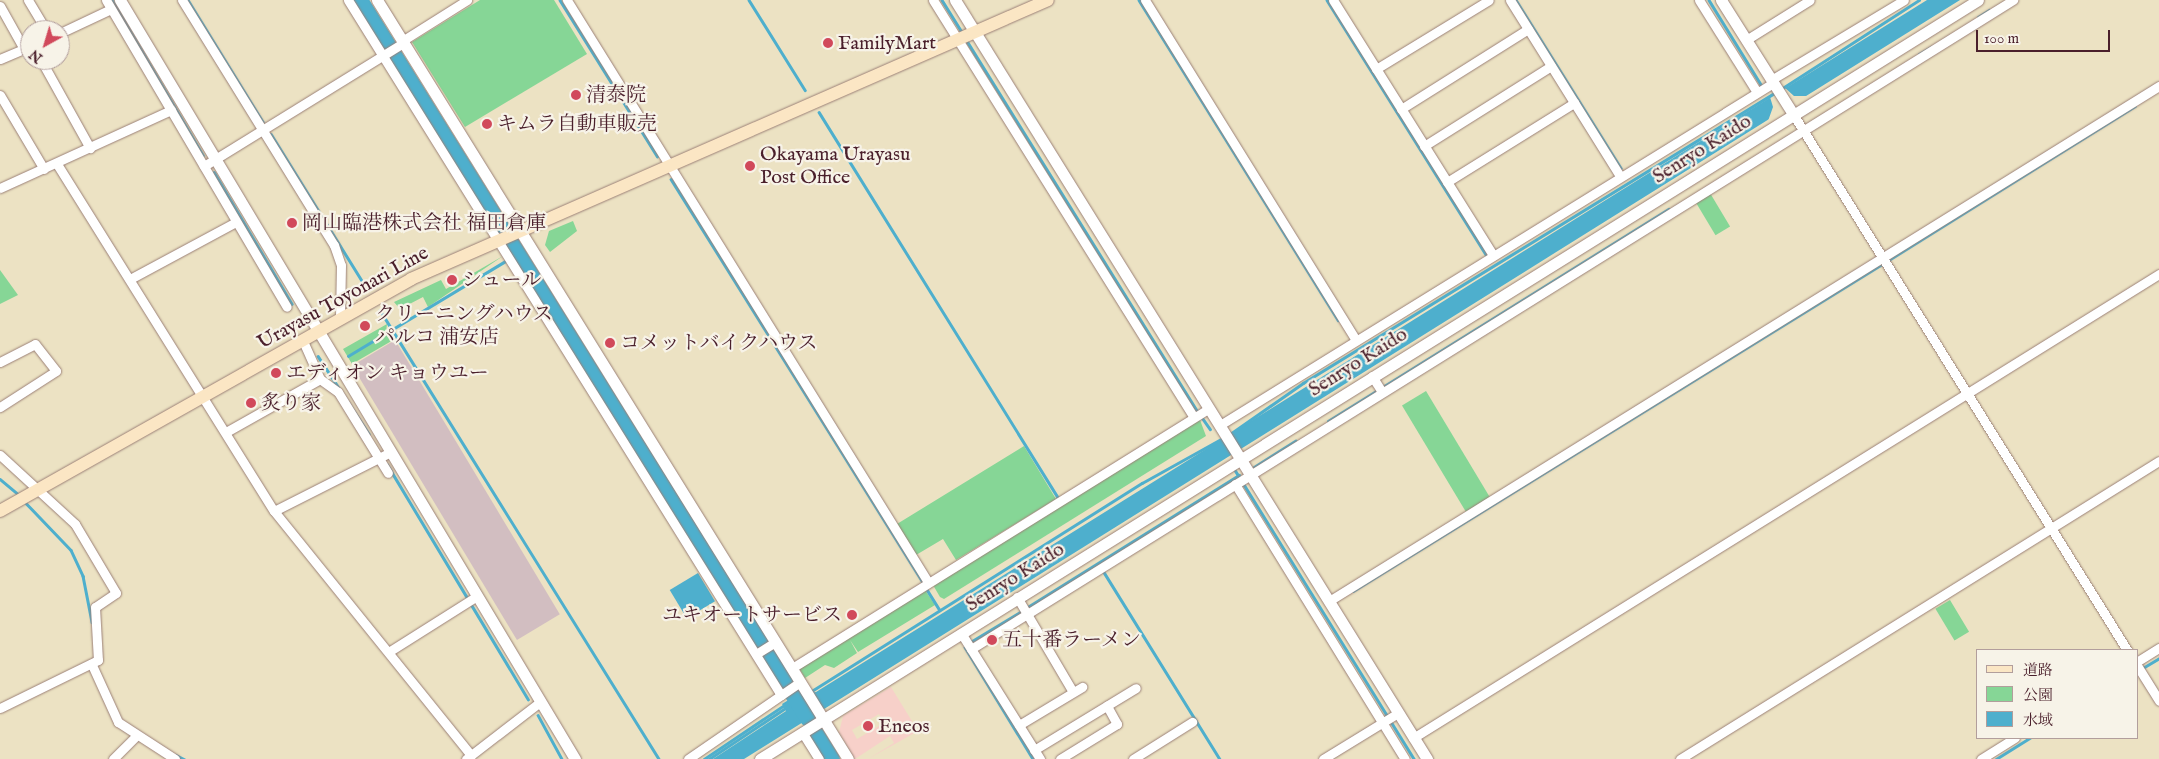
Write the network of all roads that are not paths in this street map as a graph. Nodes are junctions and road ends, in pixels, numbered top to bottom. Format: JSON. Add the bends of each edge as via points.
{"nodes":[{"id":1,"x":28,"y":0,"type":"edge"},
{"id":2,"x":106,"y":0,"type":"edge"},
{"id":3,"x":120,"y":0,"type":"edge"},
{"id":4,"x":182,"y":0,"type":"edge"},
{"id":5,"x":348,"y":0,"type":"edge"},
{"id":6,"x":377,"y":0,"type":"edge"},
{"id":7,"x":467,"y":0,"type":"edge"},
{"id":8,"x":567,"y":0,"type":"edge"},
{"id":9,"x":933,"y":0,"type":"edge"},
{"id":10,"x":956,"y":0,"type":"edge"},
{"id":11,"x":1048,"y":0,"type":"edge"},
{"id":12,"x":1145,"y":0,"type":"edge"},
{"id":13,"x":1333,"y":0,"type":"edge"},
{"id":14,"x":1489,"y":0,"type":"edge"},
{"id":15,"x":1510,"y":0,"type":"edge"},
{"id":16,"x":1699,"y":0,"type":"edge"},
{"id":17,"x":1721,"y":0,"type":"edge"},
{"id":18,"x":1810,"y":0,"type":"edge"},
{"id":19,"x":1904,"y":0,"type":"edge"},
{"id":20,"x":2013,"y":0,"type":"edge"},
{"id":21,"x":0,"y":6,"type":"edge"},
{"id":22,"x":111,"y":9,"type":"junction"},
{"id":23,"x":1980,"y":9,"type":"edge"},
{"id":24,"x":40,"y":20,"type":"edge"},
{"id":25,"x":70,"y":28,"type":"edge"},
{"id":26,"x":1528,"y":29,"type":"junction"},
{"id":27,"x":20,"y":37,"type":"edge"},
{"id":28,"x":966,"y":37,"type":"junction"},
{"id":29,"x":1917,"y":37,"type":"junction"},
{"id":30,"x":1746,"y":40,"type":"junction"},
{"id":31,"x":400,"y":44,"type":"junction"},
{"id":32,"x":1925,"y":50,"type":"junction"},
{"id":33,"x":20,"y":51,"type":"edge"},
{"id":34,"x":385,"y":54,"type":"junction"},
{"id":35,"x":0,"y":59,"type":"edge"},
{"id":36,"x":1551,"y":66,"type":"junction"},
{"id":37,"x":1376,"y":69,"type":"junction"},
{"id":38,"x":47,"y":70,"type":"edge"},
{"id":39,"x":1774,"y":84,"type":"junction"},
{"id":40,"x":2159,"y":86,"type":"edge"},
{"id":41,"x":1757,"y":92,"type":"junction"},
{"id":42,"x":0,"y":95,"type":"edge"},
{"id":43,"x":1574,"y":102,"type":"junction"},
{"id":44,"x":1401,"y":109,"type":"junction"},
{"id":45,"x":170,"y":110,"type":"junction"},
{"id":46,"x":1791,"y":111,"type":"junction"},
{"id":47,"x":1803,"y":130,"type":"junction"},
{"id":48,"x":263,"y":131,"type":"junction"},
{"id":49,"x":1749,"y":141,"type":"junction"},
{"id":50,"x":1424,"y":146,"type":"junction"},
{"id":51,"x":90,"y":148,"type":"junction"},
{"id":52,"x":1759,"y":158,"type":"junction"},
{"id":53,"x":215,"y":159,"type":"junction"},
{"id":54,"x":57,"y":164,"type":"junction"},
{"id":55,"x":669,"y":164,"type":"junction"},
{"id":56,"x":204,"y":166,"type":"junction"},
{"id":57,"x":44,"y":169,"type":"junction"},
{"id":58,"x":1620,"y":176,"type":"junction"},
{"id":59,"x":1447,"y":182,"type":"junction"},
{"id":60,"x":0,"y":188,"type":"edge"},
{"id":61,"x":1666,"y":194,"type":"junction"},
{"id":62,"x":1676,"y":209,"type":"junction"},
{"id":63,"x":236,"y":222,"type":"junction"},
{"id":64,"x":1620,"y":222,"type":"junction"},
{"id":65,"x":507,"y":236,"type":"junction"},
{"id":66,"x":1628,"y":236,"type":"junction"},
{"id":67,"x":1492,"y":255,"type":"junction"},
{"id":68,"x":1885,"y":261,"type":"junction"},
{"id":69,"x":1554,"y":263,"type":"junction"},
{"id":70,"x":2159,"y":274,"type":"edge"},
{"id":71,"x":1562,"y":277,"type":"junction"},
{"id":72,"x":130,"y":279,"type":"junction"},
{"id":73,"x":287,"y":307,"type":"dead end"},
{"id":74,"x":340,"y":319,"type":"junction"},
{"id":75,"x":320,"y":331,"type":"junction"},
{"id":76,"x":1356,"y":340,"type":"junction"},
{"id":77,"x":303,"y":341,"type":"junction"},
{"id":78,"x":0,"y":362,"type":"edge"},
{"id":79,"x":1372,"y":376,"type":"junction"},
{"id":80,"x":320,"y":379,"type":"junction"},
{"id":81,"x":1380,"y":389,"type":"junction"},
{"id":82,"x":1968,"y":393,"type":"junction"},
{"id":83,"x":204,"y":397,"type":"junction"},
{"id":84,"x":0,"y":408,"type":"edge"},
{"id":85,"x":1201,"y":413,"type":"junction"},
{"id":86,"x":1222,"y":429,"type":"junction"},
{"id":87,"x":226,"y":432,"type":"junction"},
{"id":88,"x":391,"y":452,"type":"junction"},
{"id":89,"x":1238,"y":455,"type":"junction"},
{"id":90,"x":0,"y":456,"type":"edge"},
{"id":91,"x":378,"y":458,"type":"junction"},
{"id":92,"x":2159,"y":461,"type":"edge"},
{"id":93,"x":388,"y":474,"type":"dead end"},
{"id":94,"x":1242,"y":480,"type":"junction"},
{"id":95,"x":40,"y":489,"type":"junction"},
{"id":96,"x":276,"y":510,"type":"junction"},
{"id":97,"x":0,"y":512,"type":"edge"},
{"id":98,"x":2051,"y":528,"type":"junction"},
{"id":99,"x":925,"y":584,"type":"junction"},
{"id":100,"x":1017,"y":597,"type":"junction"},
{"id":101,"x":472,"y":599,"type":"junction"},
{"id":102,"x":1329,"y":601,"type":"junction"},
{"id":103,"x":1025,"y":611,"type":"junction"},
{"id":104,"x":961,"y":633,"type":"junction"},
{"id":105,"x":773,"y":644,"type":"junction"},
{"id":106,"x":2159,"y":648,"type":"edge"},
{"id":107,"x":971,"y":649,"type":"junction"},
{"id":108,"x":2127,"y":649,"type":"edge"},
{"id":109,"x":390,"y":652,"type":"junction"},
{"id":110,"x":757,"y":653,"type":"junction"},
{"id":111,"x":2139,"y":660,"type":"edge"},
{"id":112,"x":95,"y":663,"type":"junction"},
{"id":113,"x":792,"y":668,"type":"junction"},
{"id":114,"x":2139,"y":669,"type":"edge"},
{"id":115,"x":1082,"y":687,"type":"dead end"},
{"id":116,"x":1136,"y":688,"type":"dead end"},
{"id":117,"x":793,"y":689,"type":"junction"},
{"id":118,"x":1074,"y":692,"type":"junction"},
{"id":119,"x":2159,"y":701,"type":"edge"},
{"id":120,"x":540,"y":702,"type":"junction"},
{"id":121,"x":1107,"y":706,"type":"junction"},
{"id":122,"x":0,"y":708,"type":"edge"},
{"id":123,"x":821,"y":715,"type":"junction"},
{"id":124,"x":1389,"y":718,"type":"junction"},
{"id":125,"x":1192,"y":722,"type":"dead end"},
{"id":126,"x":1019,"y":725,"type":"junction"},
{"id":127,"x":802,"y":732,"type":"junction"},
{"id":128,"x":135,"y":737,"type":"junction"},
{"id":129,"x":1413,"y":738,"type":"junction"},
{"id":130,"x":2013,"y":739,"type":"edge"},
{"id":131,"x":1034,"y":750,"type":"junction"},
{"id":132,"x":468,"y":757,"type":"edge"},
{"id":133,"x":113,"y":759,"type":"edge"},
{"id":134,"x":175,"y":759,"type":"edge"},
{"id":135,"x":575,"y":759,"type":"edge"},
{"id":136,"x":688,"y":759,"type":"edge"},
{"id":137,"x":760,"y":759,"type":"edge"},
{"id":138,"x":820,"y":759,"type":"edge"},
{"id":139,"x":848,"y":759,"type":"edge"},
{"id":140,"x":1040,"y":759,"type":"edge"},
{"id":141,"x":1060,"y":759,"type":"edge"},
{"id":142,"x":1133,"y":759,"type":"edge"},
{"id":143,"x":1323,"y":759,"type":"edge"},
{"id":144,"x":1405,"y":759,"type":"edge"},
{"id":145,"x":1427,"y":759,"type":"edge"},
{"id":146,"x":1680,"y":759,"type":"edge"},
{"id":147,"x":1981,"y":759,"type":"edge"}],
"edges":[{"from":1,"to":24,"type":"street"},
{"from":2,"to":22,"type":"street"},
{"from":3,"to":53,"type":"street"},
{"from":4,"to":48,"type":"street"},
{"from":5,"to":34,"type":"street"},
{"from":6,"to":31,"type":"street"},
{"from":7,"to":31,"type":"street"},
{"from":8,"to":55,"type":"street"},
{"from":9,"to":28,"type":"street"},
{"from":10,"to":28,"type":"street"},
{"from":11,"to":28,"type":"main road","name":"Urayasu Toyonari Line"},
{"from":12,"to":76,"type":"street"},
{"from":13,"to":37,"type":"street"},
{"from":14,"to":37,"type":"street"},
{"from":15,"to":26,"type":"street"},
{"from":16,"to":41,"type":"street"},
{"from":17,"to":30,"type":"street"},
{"from":18,"to":30,"type":"street"},
{"from":19,"to":39,"type":"street"},
{"from":20,"to":23,"type":"street"},
{"from":21,"to":27,"type":"street"},
{"from":22,"to":25,"type":"street"},
{"from":22,"to":45,"type":"street"},
{"from":23,"to":29,"type":"street","name":"Senryo Kaido"},
{"from":23,"to":32,"type":"street"},
{"from":26,"to":36,"type":"street"},
{"from":26,"to":44,"type":"street"},
{"from":28,"to":55,"type":"main road","name":"Urayasu Toyonari Line"},
{"from":28,"to":85,"type":"street"},
{"from":28,"to":85,"type":"street"},
{"from":29,"to":32,"type":"street"},
{"from":29,"to":46,"type":"street","name":"Senryo Kaido"},
{"from":30,"to":39,"type":"street"},
{"from":31,"to":34,"type":"street"},
{"from":31,"to":65,"type":"street"},
{"from":32,"to":47,"type":"street"},
{"from":33,"to":35,"type":"street"},
{"from":34,"to":48,"type":"street"},
{"from":34,"to":65,"type":"street"},
{"from":36,"to":43,"type":"street"},
{"from":36,"to":50,"type":"street"},
{"from":37,"to":44,"type":"street"},
{"from":38,"to":51,"type":"street"},
{"from":39,"to":41,"type":"street"},
{"from":39,"to":46,"type":"street"},
{"from":40,"to":68,"type":"street"},
{"from":41,"to":58,"type":"street"},
{"from":42,"to":57,"type":"street"},
{"from":43,"to":58,"type":"street"},
{"from":43,"to":59,"type":"street"},
{"from":44,"to":50,"type":"street"},
{"from":45,"to":51,"type":"street"},
{"from":45,"to":56,"type":"street"},
{"from":46,"to":47,"type":"street"},
{"from":46,"to":49,"type":"street","name":"Senryo Kaido"},
{"from":47,"to":52,"type":"street"},
{"from":47,"to":68,"type":"street"},
{"from":48,"to":53,"type":"street"},
{"from":48,"to":74,"type":"street","via":[[339,256]]},
{"from":49,"to":52,"type":"street"},
{"from":49,"to":61,"type":"street","name":"Senryo Kaido"},
{"from":50,"to":59,"type":"street"},
{"from":51,"to":54,"type":"street"},
{"from":52,"to":62,"type":"street"},
{"from":53,"to":56,"type":"street"},
{"from":53,"to":75,"type":"street"},
{"from":54,"to":57,"type":"street"},
{"from":54,"to":72,"type":"street"},
{"from":55,"to":65,"type":"main road","name":"Urayasu Toyonari Line"},
{"from":55,"to":99,"type":"street"},
{"from":56,"to":63,"type":"street"},
{"from":57,"to":60,"type":"street"},
{"from":58,"to":67,"type":"street"},
{"from":59,"to":67,"type":"street"},
{"from":61,"to":62,"type":"street"},
{"from":61,"to":64,"type":"street","name":"Senryo Kaido"},
{"from":62,"to":66,"type":"street"},
{"from":63,"to":72,"type":"street"},
{"from":63,"to":73,"type":"street"},
{"from":64,"to":66,"type":"street"},
{"from":64,"to":69,"type":"street","name":"Senryo Kaido"},
{"from":65,"to":74,"type":"main road","name":"Urayasu Toyonari Line","via":[[411,279]]},
{"from":65,"to":105,"type":"street"},
{"from":65,"to":110,"type":"street"},
{"from":66,"to":71,"type":"street"},
{"from":67,"to":76,"type":"street"},
{"from":68,"to":82,"type":"street"},
{"from":68,"to":102,"type":"street"},
{"from":69,"to":71,"type":"street"},
{"from":69,"to":79,"type":"street","name":"Senryo Kaido"},
{"from":70,"to":82,"type":"street"},
{"from":71,"to":81,"type":"street"},
{"from":72,"to":83,"type":"street"},
{"from":74,"to":75,"type":"main road","name":"Urayasu Toyonari Line"},
{"from":75,"to":77,"type":"main road","name":"Urayasu Toyonari Line"},
{"from":75,"to":88,"type":"street"},
{"from":76,"to":86,"type":"street"},
{"from":77,"to":80,"type":"street"},
{"from":77,"to":83,"type":"main road","name":"Urayasu Toyonari Line"},
{"from":78,"to":84,"type":"street","via":[[35,344],[56,371]]},
{"from":79,"to":81,"type":"street"},
{"from":79,"to":89,"type":"street","name":"Senryo Kaido"},
{"from":80,"to":87,"type":"street"},
{"from":80,"to":91,"type":"street","via":[[338,392]]},
{"from":81,"to":94,"type":"street"},
{"from":82,"to":98,"type":"street"},
{"from":82,"to":129,"type":"street"},
{"from":83,"to":87,"type":"street"},
{"from":83,"to":95,"type":"main road","name":"Urayasu Toyonari Line"},
{"from":85,"to":86,"type":"street"},
{"from":85,"to":99,"type":"street"},
{"from":86,"to":89,"type":"street"},
{"from":87,"to":96,"type":"street"},
{"from":88,"to":91,"type":"street"},
{"from":88,"to":101,"type":"street"},
{"from":89,"to":94,"type":"street"},
{"from":89,"to":100,"type":"street","name":"Senryo Kaido"},
{"from":90,"to":95,"type":"street"},
{"from":91,"to":93,"type":"street"},
{"from":91,"to":96,"type":"street"},
{"from":92,"to":98,"type":"street"},
{"from":94,"to":102,"type":"street"},
{"from":94,"to":103,"type":"street"},
{"from":94,"to":124,"type":"street"},
{"from":95,"to":97,"type":"main road","name":"Urayasu Toyonari Line"},
{"from":95,"to":112,"type":"street","via":[[75,524],[115,587],[113,596],[95,607]]},
{"from":96,"to":109,"type":"street"},
{"from":98,"to":108,"type":"street"},
{"from":98,"to":146,"type":"street"},
{"from":99,"to":113,"type":"street"},
{"from":100,"to":103,"type":"street"},
{"from":100,"to":104,"type":"street","name":"Senryo Kaido"},
{"from":101,"to":109,"type":"street"},
{"from":101,"to":120,"type":"street"},
{"from":102,"to":124,"type":"street"},
{"from":103,"to":107,"type":"street"},
{"from":103,"to":118,"type":"street"},
{"from":104,"to":107,"type":"street"},
{"from":104,"to":123,"type":"street","name":"Senryo Kaido"},
{"from":105,"to":110,"type":"street"},
{"from":105,"to":113,"type":"street"},
{"from":106,"to":111,"type":"street"},
{"from":107,"to":126,"type":"street"},
{"from":109,"to":132,"type":"street"},
{"from":110,"to":117,"type":"street"},
{"from":112,"to":122,"type":"street"},
{"from":112,"to":128,"type":"street","via":[[110,712]]},
{"from":113,"to":117,"type":"street"},
{"from":114,"to":119,"type":"street"},
{"from":115,"to":118,"type":"street"},
{"from":116,"to":121,"type":"street"},
{"from":117,"to":123,"type":"street"},
{"from":117,"to":136,"type":"street"},
{"from":118,"to":126,"type":"street"},
{"from":120,"to":132,"type":"street"},
{"from":120,"to":135,"type":"street"},
{"from":121,"to":131,"type":"street"},
{"from":121,"to":141,"type":"street","via":[[1116,724]]},
{"from":123,"to":127,"type":"street","name":"Senryo Kaido"},
{"from":123,"to":139,"type":"street"},
{"from":124,"to":129,"type":"street"},
{"from":124,"to":143,"type":"street"},
{"from":124,"to":144,"type":"street"},
{"from":125,"to":142,"type":"street"},
{"from":126,"to":131,"type":"street"},
{"from":127,"to":137,"type":"street","name":"Senryo Kaido"},
{"from":127,"to":138,"type":"street"},
{"from":128,"to":133,"type":"street"},
{"from":128,"to":134,"type":"street"},
{"from":129,"to":145,"type":"street"},
{"from":130,"to":147,"type":"street"},
{"from":131,"to":140,"type":"street"}]}
